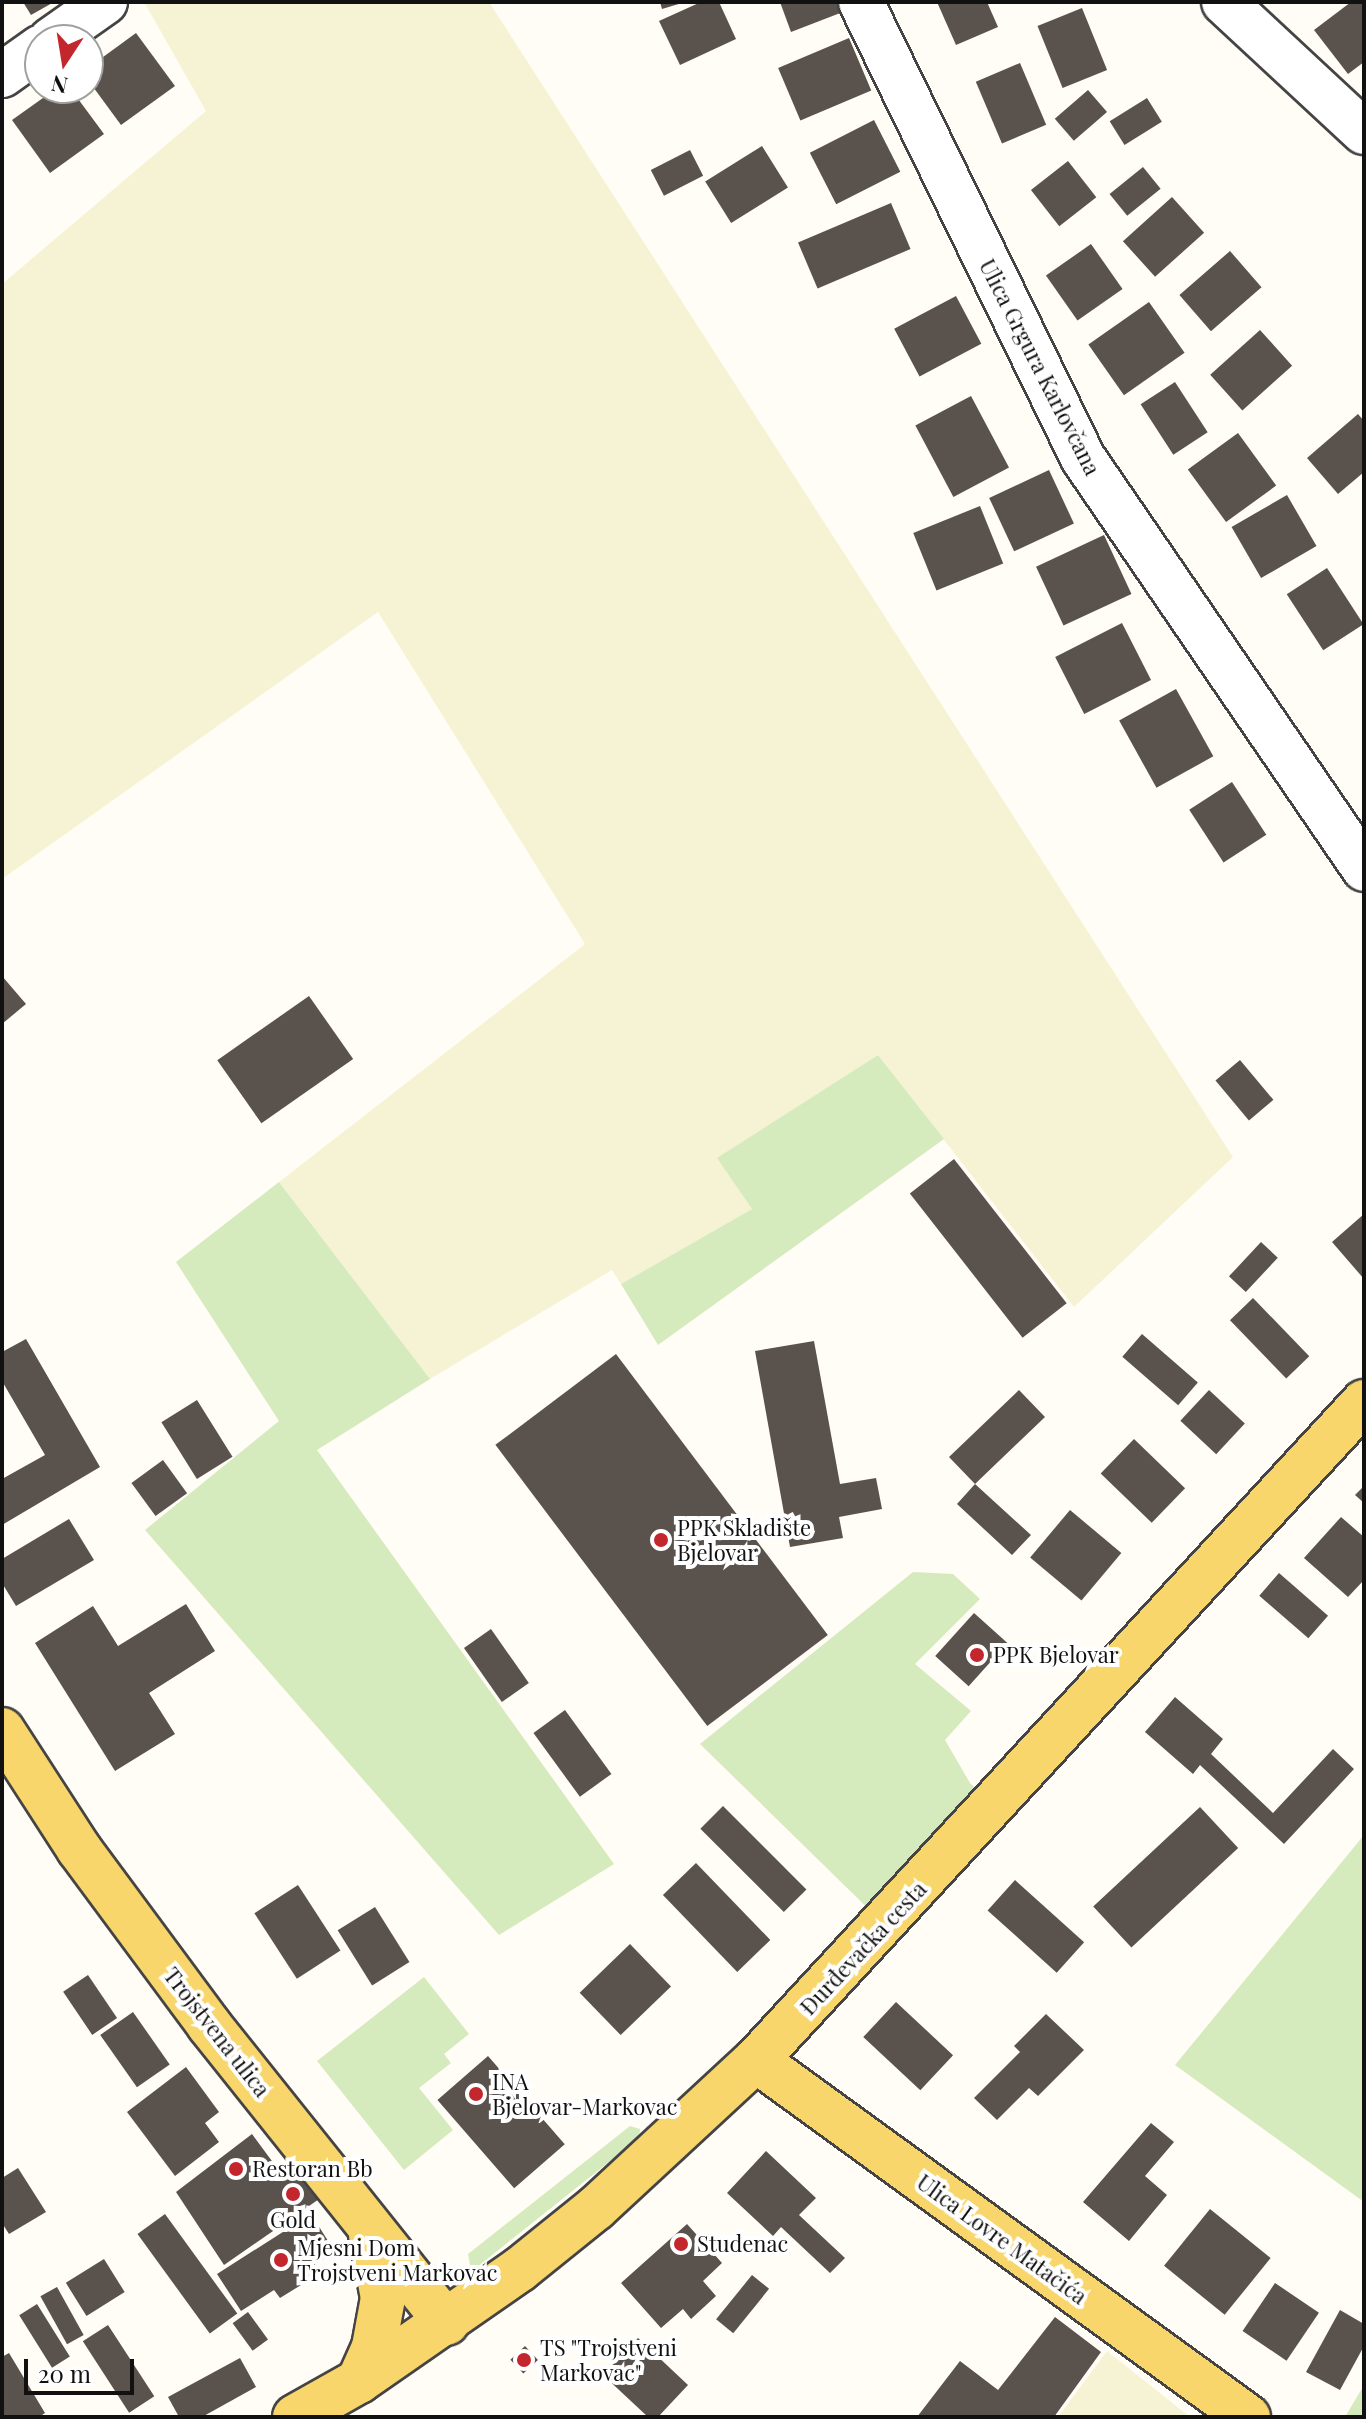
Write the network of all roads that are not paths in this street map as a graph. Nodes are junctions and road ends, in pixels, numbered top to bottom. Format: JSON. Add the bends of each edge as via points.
{"nodes":[{"id":1,"x":105,"y":2,"type":"edge"},
{"id":2,"x":861,"y":2,"type":"edge"},
{"id":3,"x":1224,"y":2,"type":"edge"},
{"id":4,"x":74,"y":24,"type":"edge"},
{"id":5,"x":24,"y":59,"type":"edge"},
{"id":6,"x":2,"y":75,"type":"edge"},
{"id":7,"x":1364,"y":132,"type":"edge"},
{"id":8,"x":1364,"y":869,"type":"edge"},
{"id":9,"x":1364,"y":1402,"type":"edge"},
{"id":10,"x":2,"y":1730,"type":"edge"},
{"id":11,"x":756,"y":2060,"type":"junction"},
{"id":12,"x":368,"y":2225,"type":"junction"},
{"id":13,"x":447,"y":2323,"type":"junction"},
{"id":14,"x":359,"y":2381,"type":"junction"},
{"id":15,"x":295,"y":2417,"type":"edge"},
{"id":16,"x":1248,"y":2417,"type":"edge"}],
"edges":[{"from":1,"to":4,"type":"street"},
{"from":2,"to":8,"type":"street","name":"Ulica Grgura Karlovčana","via":[[1083,458]]},
{"from":3,"to":7,"type":"street"},
{"from":5,"to":6,"type":"street"},
{"from":9,"to":11,"type":"main road","name":"Đurđevačka cesta"},
{"from":10,"to":12,"type":"main road","name":"Trojstvena ulica","via":[[79,1849],[209,2025]]},
{"from":11,"to":13,"type":"main road","name":"Đurđevačka cesta","via":[[596,2208]]},
{"from":11,"to":16,"type":"main road","name":"Ulica Lovre Matačića"},
{"from":12,"to":13,"type":"main road","name":"Trojstvena ulica"},
{"from":12,"to":14,"type":"main road","via":[[383,2298],[374,2347]]},
{"from":13,"to":14,"type":"main road","name":"Đurđevačka cesta"},
{"from":14,"to":15,"type":"main road","name":"Đurđevačka cesta"}]}
